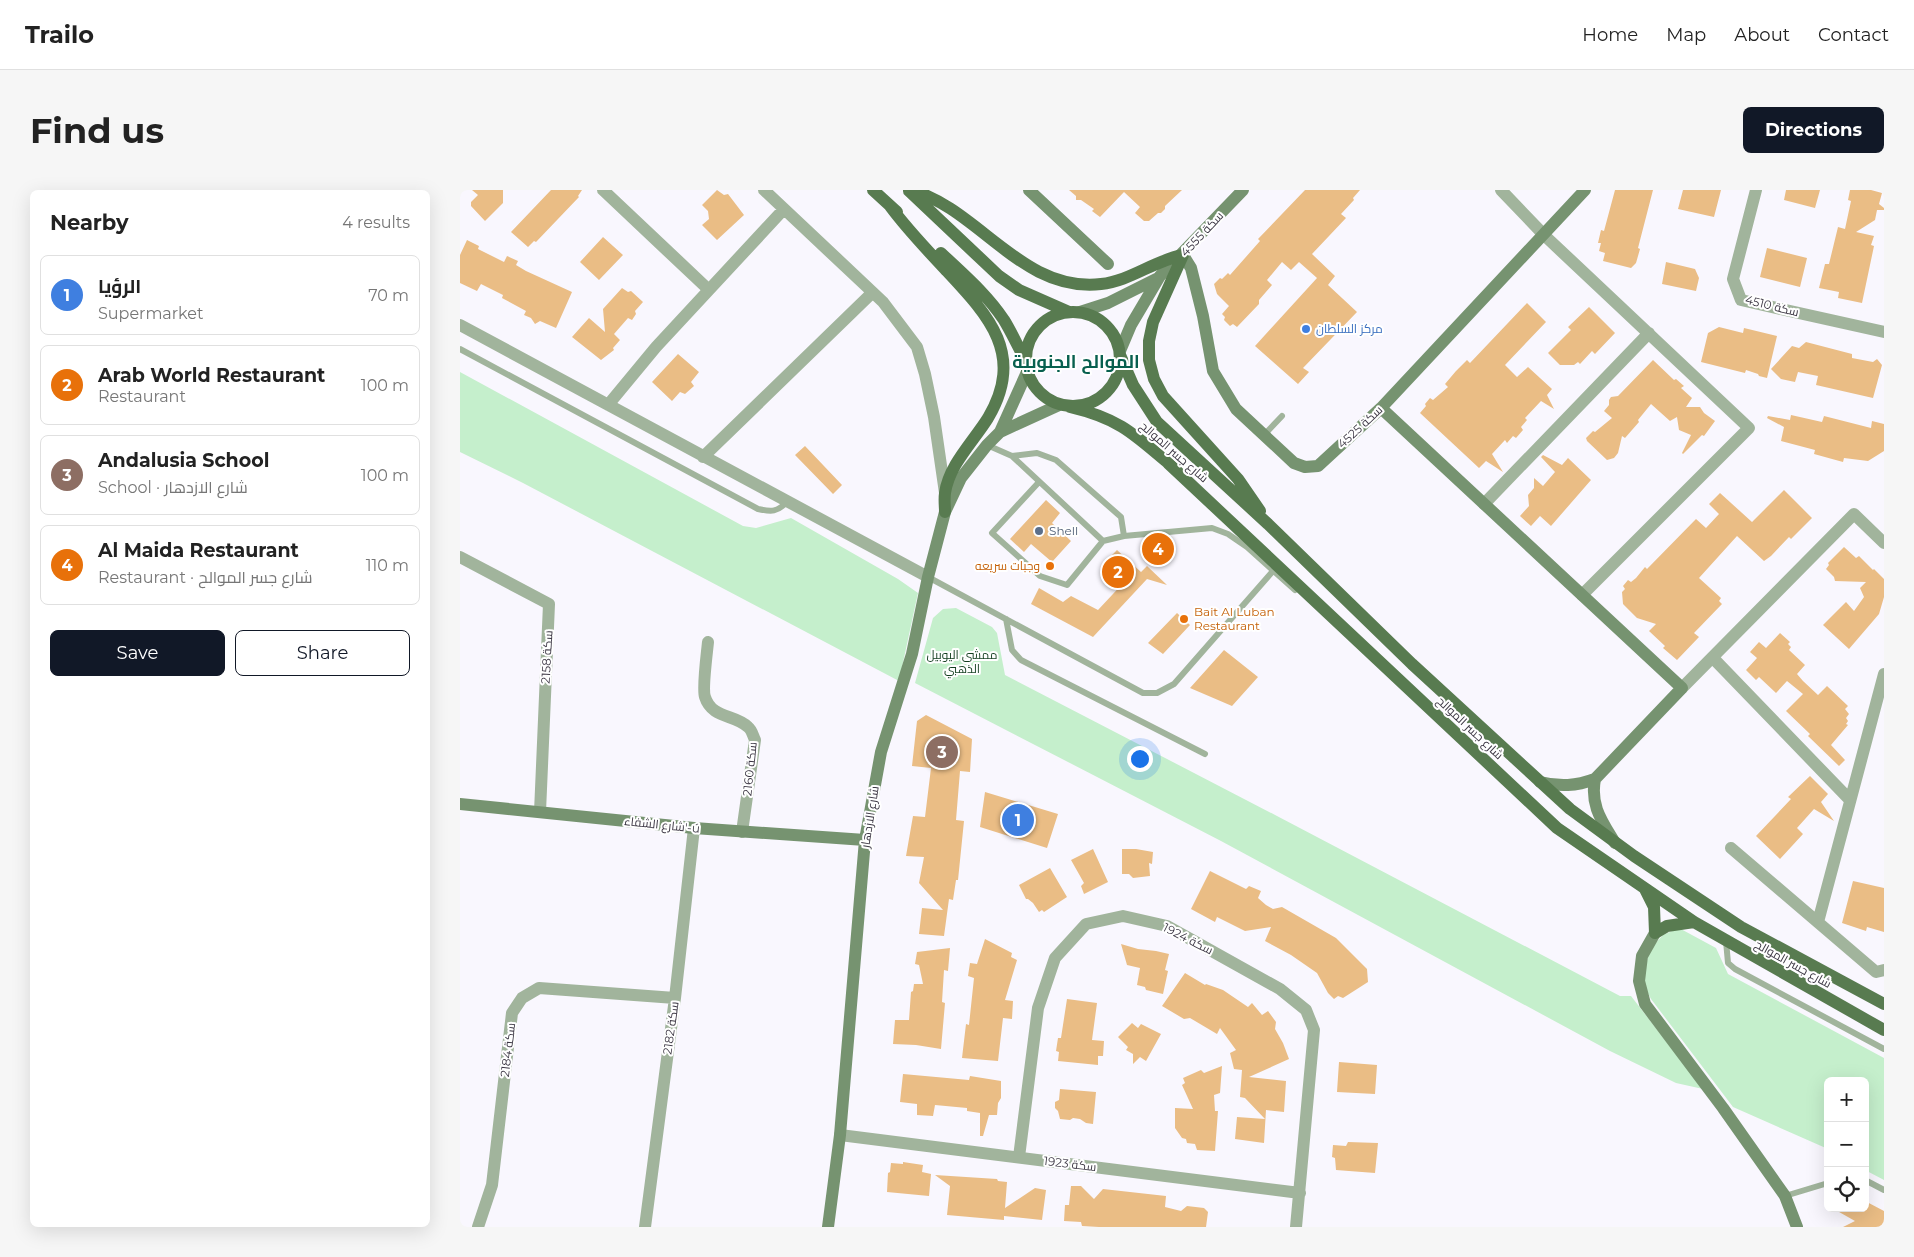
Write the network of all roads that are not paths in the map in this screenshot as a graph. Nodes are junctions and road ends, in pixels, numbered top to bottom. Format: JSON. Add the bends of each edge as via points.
{"nodes":[{"id":1,"x":603,"y":190,"type":"edge"},
{"id":2,"x":764,"y":190,"type":"edge"},
{"id":3,"x":873,"y":190,"type":"edge"},
{"id":4,"x":909,"y":190,"type":"edge"},
{"id":5,"x":1029,"y":190,"type":"edge"},
{"id":6,"x":1243,"y":190,"type":"edge"},
{"id":7,"x":1501,"y":190,"type":"edge"},
{"id":8,"x":1585,"y":190,"type":"edge"},
{"id":9,"x":1756,"y":190,"type":"edge"},
{"id":10,"x":890,"y":206,"type":"junction"},
{"id":11,"x":784,"y":209,"type":"junction"},
{"id":12,"x":1544,"y":235,"type":"junction"},
{"id":13,"x":1182,"y":255,"type":"junction"},
{"id":14,"x":1108,"y":264,"type":"dead end"},
{"id":15,"x":1160,"y":276,"type":"junction"},
{"id":16,"x":709,"y":290,"type":"junction"},
{"id":17,"x":872,"y":293,"type":"junction"},
{"id":18,"x":1074,"y":312,"type":"junction"},
{"id":19,"x":460,"y":325,"type":"edge"},
{"id":20,"x":1884,"y":332,"type":"edge"},
{"id":21,"x":1649,"y":334,"type":"junction"},
{"id":22,"x":460,"y":349,"type":"edge"},
{"id":23,"x":1120,"y":353,"type":"junction"},
{"id":24,"x":1027,"y":366,"type":"junction"},
{"id":25,"x":608,"y":405,"type":"junction"},
{"id":26,"x":1065,"y":406,"type":"junction"},
{"id":27,"x":1381,"y":408,"type":"junction"},
{"id":28,"x":1282,"y":416,"type":"dead end"},
{"id":29,"x":1000,"y":432,"type":"junction"},
{"id":30,"x":1264,"y":435,"type":"junction"},
{"id":31,"x":987,"y":444,"type":"junction"},
{"id":32,"x":702,"y":456,"type":"junction"},
{"id":33,"x":1012,"y":456,"type":"junction"},
{"id":34,"x":1039,"y":482,"type":"junction"},
{"id":35,"x":945,"y":493,"type":"junction"},
{"id":36,"x":787,"y":502,"type":"junction"},
{"id":37,"x":1484,"y":504,"type":"junction"},
{"id":38,"x":945,"y":512,"type":"junction"},
{"id":39,"x":1268,"y":524,"type":"junction"},
{"id":40,"x":1124,"y":536,"type":"junction"},
{"id":41,"x":1103,"y":541,"type":"junction"},
{"id":42,"x":1884,"y":543,"type":"edge"},
{"id":43,"x":460,"y":557,"type":"edge"},
{"id":44,"x":1272,"y":571,"type":"junction"},
{"id":45,"x":928,"y":577,"type":"junction"},
{"id":46,"x":1582,"y":595,"type":"junction"},
{"id":47,"x":1316,"y":602,"type":"junction"},
{"id":48,"x":1006,"y":619,"type":"junction"},
{"id":49,"x":708,"y":642,"type":"dead end"},
{"id":50,"x":1713,"y":658,"type":"junction"},
{"id":51,"x":1884,"y":674,"type":"edge"},
{"id":52,"x":1682,"y":688,"type":"junction"},
{"id":53,"x":1205,"y":754,"type":"dead end"},
{"id":54,"x":1594,"y":779,"type":"junction"},
{"id":55,"x":1540,"y":782,"type":"junction"},
{"id":56,"x":1850,"y":800,"type":"junction"},
{"id":57,"x":460,"y":804,"type":"edge"},
{"id":58,"x":540,"y":812,"type":"junction"},
{"id":59,"x":694,"y":828,"type":"junction"},
{"id":60,"x":742,"y":832,"type":"junction"},
{"id":61,"x":865,"y":840,"type":"junction"},
{"id":62,"x":1616,"y":844,"type":"junction"},
{"id":63,"x":1730,"y":848,"type":"dead end"},
{"id":64,"x":1645,"y":889,"type":"junction"},
{"id":65,"x":1694,"y":922,"type":"junction"},
{"id":66,"x":1818,"y":922,"type":"junction"},
{"id":67,"x":1655,"y":933,"type":"junction"},
{"id":68,"x":1726,"y":942,"type":"junction"},
{"id":69,"x":1884,"y":970,"type":"edge"},
{"id":70,"x":675,"y":998,"type":"junction"},
{"id":71,"x":1884,"y":1004,"type":"edge"},
{"id":72,"x":1884,"y":1030,"type":"edge"},
{"id":73,"x":1884,"y":1049,"type":"edge"},
{"id":74,"x":840,"y":1135,"type":"junction"},
{"id":75,"x":1019,"y":1157,"type":"junction"},
{"id":76,"x":1869,"y":1182,"type":"edge"},
{"id":77,"x":1824,"y":1184,"type":"edge"},
{"id":78,"x":1884,"y":1190,"type":"edge"},
{"id":79,"x":1300,"y":1193,"type":"junction"},
{"id":80,"x":1785,"y":1196,"type":"junction"},
{"id":81,"x":478,"y":1227,"type":"edge"},
{"id":82,"x":645,"y":1227,"type":"edge"},
{"id":83,"x":828,"y":1227,"type":"edge"},
{"id":84,"x":1296,"y":1227,"type":"edge"},
{"id":85,"x":1797,"y":1227,"type":"edge"}],
"edges":[{"from":1,"to":16,"type":"street"},
{"from":2,"to":11,"type":"street"},
{"from":3,"to":10,"type":"main road"},
{"from":4,"to":13,"type":"main road","via":[[941,202],[1031,268],[1068,282],[1116,281]]},
{"from":4,"to":18,"type":"main road","via":[[999,276],[1019,290]]},
{"from":5,"to":14,"type":"street"},
{"from":6,"to":13,"type":"street","name":"سكة 4555"},
{"from":7,"to":12,"type":"street"},
{"from":8,"to":12,"type":"street","name":"سكة 4525"},
{"from":9,"to":20,"type":"street","name":"سكة 4510","via":[[1733,279],[1741,300]]},
{"from":10,"to":24,"type":"main road","via":[[978,288],[1004,320]]},
{"from":10,"to":35,"type":"main road","via":[[982,310],[998,338],[1003,359],[1003,380],[998,400],[951,474]]},
{"from":11,"to":16,"type":"street"},
{"from":11,"to":17,"type":"street"},
{"from":12,"to":21,"type":"street"},
{"from":12,"to":27,"type":"street","name":"سكة 4525"},
{"from":13,"to":15,"type":"street","name":"سكة 4555"},
{"from":13,"to":30,"type":"street","name":"سكة 4525","via":[[1190,268],[1203,316],[1213,371],[1236,408]]},
{"from":13,"to":39,"type":"main road","via":[[1153,322],[1149,360],[1154,379],[1163,396],[1238,479]]},
{"from":15,"to":18,"type":"street","name":"سكة 4555","via":[[1108,303]]},
{"from":15,"to":23,"type":"street","name":"سكة 4555"},
{"from":16,"to":25,"type":"street"},
{"from":17,"to":32,"type":"street"},
{"from":17,"to":35,"type":"street","via":[[917,346],[934,417]]},
{"from":18,"to":23,"type":"main road","via":[[1094,316],[1106,325],[1115,337]]},
{"from":18,"to":24,"type":"main road","via":[[1055,316],[1033,334],[1028,347]]},
{"from":19,"to":25,"type":"street"},
{"from":21,"to":37,"type":"street"},
{"from":21,"to":46,"type":"street","via":[[1749,428]]},
{"from":22,"to":36,"type":"lane","via":[[758,509],[771,512],[779,510]]},
{"from":23,"to":26,"type":"main road","via":[[1120,369],[1107,392],[1084,405]]},
{"from":23,"to":39,"type":"main road","name":"شارع جسر الموالح","via":[[1132,385],[1157,422]]},
{"from":24,"to":26,"type":"main road","via":[[1034,386],[1045,398]]},
{"from":24,"to":29,"type":"street","name":"شارع الازدهار"},
{"from":25,"to":32,"type":"street"},
{"from":26,"to":29,"type":"street","name":"شارع الازدهار"},
{"from":26,"to":47,"type":"main road","name":"شارع جسر الموالح","via":[[1107,417],[1133,433]]},
{"from":27,"to":30,"type":"street","name":"سكة 4525","via":[[1318,466],[1305,468],[1294,463]]},
{"from":27,"to":37,"type":"street"},
{"from":28,"to":30,"type":"lane"},
{"from":29,"to":31,"type":"street","name":"شارع الازدهار"},
{"from":31,"to":33,"type":"lane"},
{"from":31,"to":38,"type":"street","name":"شارع الازدهار","via":[[961,478]]},
{"from":32,"to":36,"type":"street"},
{"from":33,"to":34,"type":"lane"},
{"from":33,"to":40,"type":"lane","via":[[1037,453],[1056,460],[1121,517]]},
{"from":34,"to":41,"type":"lane"},
{"from":34,"to":41,"type":"lane","via":[[992,533],[1040,576],[1067,585]]},
{"from":35,"to":38,"type":"main road"},
{"from":36,"to":45,"type":"street"},
{"from":37,"to":46,"type":"street"},
{"from":38,"to":45,"type":"street","name":"شارع الازدهار"},
{"from":39,"to":55,"type":"main road","name":"شارع جسر الموالح"},
{"from":40,"to":41,"type":"lane"},
{"from":40,"to":44,"type":"lane","via":[[1212,528],[1247,547]]},
{"from":42,"to":50,"type":"street","via":[[1854,514]]},
{"from":43,"to":58,"type":"street","name":"سكة 2158","via":[[549,604]]},
{"from":44,"to":47,"type":"lane","via":[[1297,592]]},
{"from":44,"to":48,"type":"lane","via":[[1174,684],[1157,693],[1143,693]]},
{"from":45,"to":48,"type":"lane"},
{"from":45,"to":61,"type":"street","name":"شارع الازدهار","via":[[912,654],[881,752]]},
{"from":46,"to":52,"type":"street"},
{"from":47,"to":64,"type":"main road","name":"شارع جسر الموالح","via":[[1557,828]]},
{"from":48,"to":53,"type":"lane","via":[[1012,650],[1020,660]]},
{"from":49,"to":60,"type":"street","name":"سكة 2160","via":[[704,696],[711,707],[723,716],[750,728],[755,740]]},
{"from":50,"to":52,"type":"street"},
{"from":50,"to":56,"type":"street"},
{"from":51,"to":56,"type":"street"},
{"from":52,"to":54,"type":"street"},
{"from":54,"to":55,"type":"street","via":[[1568,786]]},
{"from":54,"to":62,"type":"street","via":[[1595,807]]},
{"from":55,"to":62,"type":"main road","name":"شارع جسر الموالح"},
{"from":56,"to":66,"type":"street"},
{"from":57,"to":58,"type":"street","name":"شارع الشفاء'-ú"},
{"from":58,"to":59,"type":"street","name":"شارع الشفاء'-ú"},
{"from":59,"to":60,"type":"street","name":"شارع الشفاء'-ú"},
{"from":59,"to":70,"type":"street","name":"سكة 2182"},
{"from":60,"to":61,"type":"street","name":"شارع الشفاء'-ú"},
{"from":61,"to":74,"type":"street","name":"شارع الازدهار"},
{"from":62,"to":71,"type":"main road","name":"شارع جسر الموالح","via":[[1741,927]]},
{"from":63,"to":66,"type":"street"},
{"from":64,"to":65,"type":"main road","name":"شارع جسر الموالح"},
{"from":64,"to":67,"type":"main road","via":[[1654,907]]},
{"from":65,"to":67,"type":"main road","via":[[1667,926]]},
{"from":65,"to":68,"type":"main road","name":"شارع جسر الموالح"},
{"from":66,"to":69,"type":"street","via":[[1876,972]]},
{"from":67,"to":80,"type":"street","via":[[1642,956],[1639,981],[1645,1004]]},
{"from":68,"to":72,"type":"main road","name":"شارع جسر الموالح"},
{"from":68,"to":73,"type":"lane","via":[[1728,963],[1735,969]]},
{"from":70,"to":81,"type":"street","name":"سكة 2184","via":[[539,988],[522,998],[512,1013],[492,1185]]},
{"from":70,"to":82,"type":"street","name":"سكة 2182"},
{"from":74,"to":75,"type":"street","name":"سكة 1923"},
{"from":74,"to":83,"type":"street","name":"شارع الازدهار"},
{"from":75,"to":79,"type":"street","name":"سكة 1923"},
{"from":75,"to":79,"type":"street","name":"سكة 1924","via":[[1038,1008],[1055,958],[1086,924],[1123,916],[1167,926],[1280,989],[1306,1010],[1314,1030]]},
{"from":76,"to":78,"type":"lane"},
{"from":77,"to":80,"type":"lane"},
{"from":79,"to":84,"type":"street","name":"سكة 1924"},
{"from":80,"to":85,"type":"street"}]}
